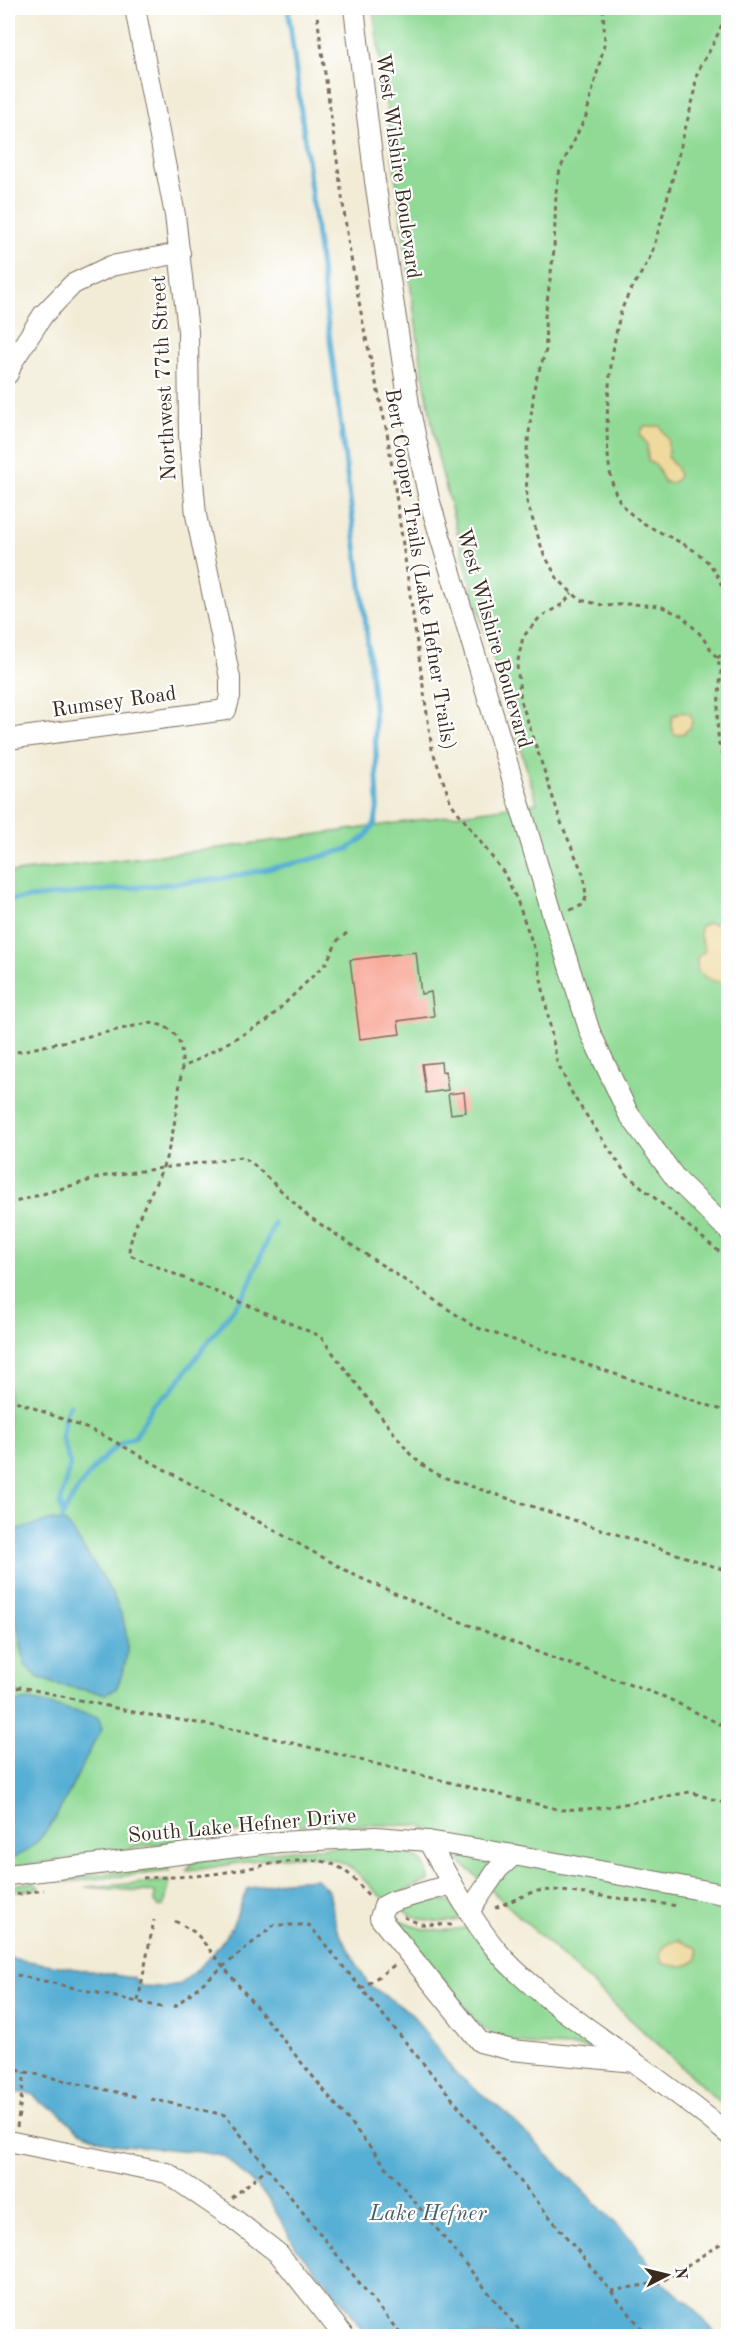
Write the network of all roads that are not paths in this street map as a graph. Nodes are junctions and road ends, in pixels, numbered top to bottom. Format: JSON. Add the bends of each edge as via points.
{"nodes":[{"id":1,"x":135,"y":8,"type":"edge"},
{"id":2,"x":354,"y":8,"type":"edge"},
{"id":3,"x":180,"y":253,"type":"junction"},
{"id":4,"x":8,"y":374,"type":"edge"},
{"id":5,"x":226,"y":710,"type":"joint"},
{"id":6,"x":8,"y":739,"type":"edge"},
{"id":7,"x":729,"y":1230,"type":"edge"},
{"id":8,"x":428,"y":1841,"type":"junction"},
{"id":9,"x":514,"y":1855,"type":"junction"},
{"id":10,"x":8,"y":1875,"type":"edge"},
{"id":11,"x":452,"y":1884,"type":"junction"},
{"id":12,"x":729,"y":1895,"type":"edge"},
{"id":13,"x":473,"y":1915,"type":"junction"},
{"id":14,"x":635,"y":2062,"type":"junction"},
{"id":15,"x":729,"y":2134,"type":"edge"},
{"id":16,"x":10,"y":2145,"type":"edge"},
{"id":17,"x":344,"y":2337,"type":"edge"}],
"edges":[{"from":1,"to":3,"type":"street","name":"Northwest 77th Street"},
{"from":2,"to":7,"type":"street","name":"West Wilshire Boulevard","via":[[375,181],[410,411],[429,499],[552,913],[590,1032],[628,1113],[675,1179]]},
{"from":3,"to":4,"type":"street","via":[[111,266],[73,284],[43,315]]},
{"from":3,"to":5,"type":"street","name":"Northwest 77th Street","via":[[188,331],[189,436],[196,515],[230,678]]},
{"from":5,"to":6,"type":"street","name":"Rumsey Road"},
{"from":8,"to":9,"type":"street","name":"South Lake Hefner Drive"},
{"from":8,"to":10,"type":"street","name":"South Lake Hefner Drive","via":[[316,1838]]},
{"from":8,"to":11,"type":"street"},
{"from":9,"to":12,"type":"street","name":"South Lake Hefner Drive"},
{"from":9,"to":13,"type":"street","via":[[498,1869]]},
{"from":11,"to":13,"type":"street"},
{"from":11,"to":14,"type":"street","via":[[394,1900],[384,1906],[380,1918],[480,2042],[512,2050]]},
{"from":13,"to":14,"type":"street","via":[[518,1973]]},
{"from":14,"to":15,"type":"street"},
{"from":16,"to":17,"type":"street","via":[[167,2174],[279,2254]]}]}
